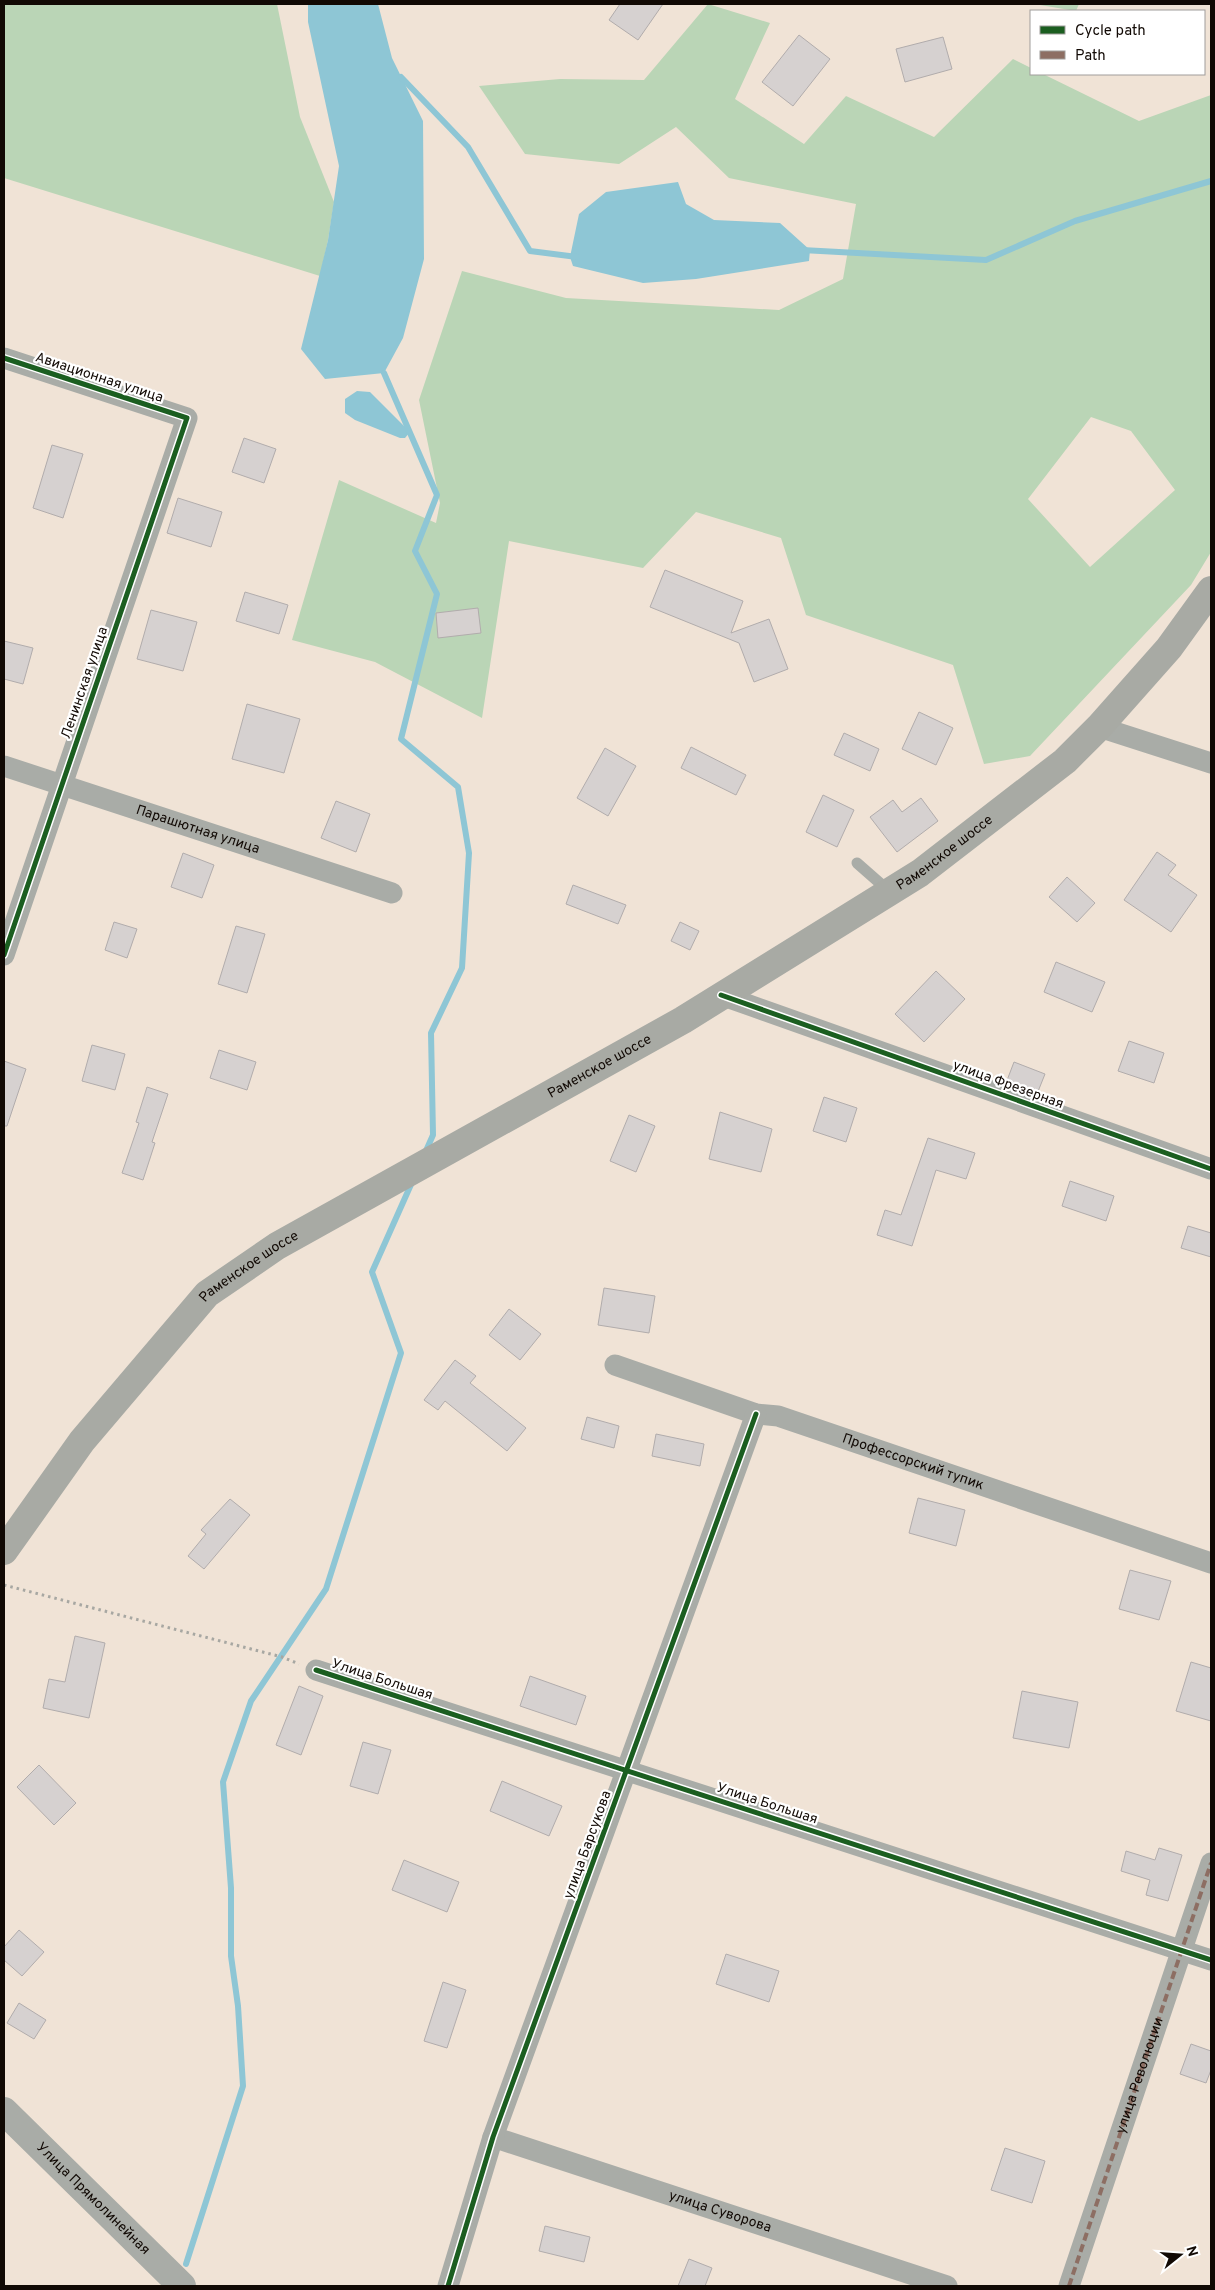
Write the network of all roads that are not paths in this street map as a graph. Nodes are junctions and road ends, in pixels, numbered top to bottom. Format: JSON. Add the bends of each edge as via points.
{"nodes":[{"id":1,"x":4,"y":358,"type":"edge"},
{"id":2,"x":187,"y":418,"type":"joint"},
{"id":3,"x":1211,"y":590,"type":"edge"},
{"id":4,"x":1099,"y":727,"type":"junction"},
{"id":5,"x":1211,"y":764,"type":"edge"},
{"id":6,"x":4,"y":766,"type":"edge"},
{"id":7,"x":63,"y":785,"type":"junction"},
{"id":8,"x":857,"y":863,"type":"dead end"},
{"id":9,"x":890,"y":892,"type":"junction"},
{"id":10,"x":392,"y":893,"type":"dead end"},
{"id":11,"x":4,"y":955,"type":"edge"},
{"id":12,"x":721,"y":995,"type":"junction"},
{"id":13,"x":1211,"y":1169,"type":"edge"},
{"id":14,"x":615,"y":1364,"type":"dead end"},
{"id":15,"x":756,"y":1414,"type":"junction"},
{"id":16,"x":4,"y":1551,"type":"edge"},
{"id":17,"x":1211,"y":1563,"type":"edge"},
{"id":18,"x":316,"y":1670,"type":"road end"},
{"id":19,"x":627,"y":1771,"type":"junction"},
{"id":20,"x":1211,"y":1863,"type":"edge"},
{"id":21,"x":1182,"y":1950,"type":"junction"},
{"id":22,"x":1211,"y":1960,"type":"edge"},
{"id":23,"x":4,"y":2111,"type":"edge"},
{"id":24,"x":493,"y":2138,"type":"junction"},
{"id":25,"x":182,"y":2286,"type":"edge"},
{"id":26,"x":448,"y":2286,"type":"edge"},
{"id":27,"x":947,"y":2286,"type":"edge"},
{"id":28,"x":1069,"y":2286,"type":"edge"}],
"edges":[{"from":1,"to":2,"type":"street","name":"Авиационная улица"},
{"from":2,"to":7,"type":"street","name":"Ленинская улица"},
{"from":3,"to":4,"type":"main road","name":"Раменское шоссе","via":[[1169,648]]},
{"from":4,"to":5,"type":"street"},
{"from":4,"to":9,"type":"main road","name":"Раменское шоссе","via":[[1065,761],[920,873]]},
{"from":6,"to":7,"type":"street","name":"Парашютная улица"},
{"from":7,"to":10,"type":"street","name":"Парашютная улица"},
{"from":7,"to":11,"type":"street","name":"Ленинская улица"},
{"from":8,"to":9,"type":"lane"},
{"from":9,"to":12,"type":"main road","name":"Раменское шоссе"},
{"from":12,"to":13,"type":"street","name":"улица Фрезерная"},
{"from":12,"to":16,"type":"main road","name":"Раменское шоссе","via":[[683,1020],[277,1246],[207,1294],[82,1441]]},
{"from":14,"to":15,"type":"street","name":"Профессорский тупик"},
{"from":15,"to":17,"type":"street","name":"Профессорский тупик","via":[[778,1416]]},
{"from":15,"to":19,"type":"street","name":"улица Барсукова"},
{"from":18,"to":19,"type":"street","name":"Улица Большая"},
{"from":19,"to":21,"type":"street","name":"Улица Большая"},
{"from":19,"to":24,"type":"street","name":"улица Барсукова"},
{"from":20,"to":21,"type":"street","name":"улица Революции"},
{"from":21,"to":22,"type":"street","name":"Улица Большая"},
{"from":21,"to":28,"type":"street","name":"улица Революции"},
{"from":23,"to":25,"type":"street","name":"Улица Прямолинейная"},
{"from":24,"to":26,"type":"street","name":"улица Барсукова"},
{"from":24,"to":27,"type":"street","name":"улица Суворова"}]}
